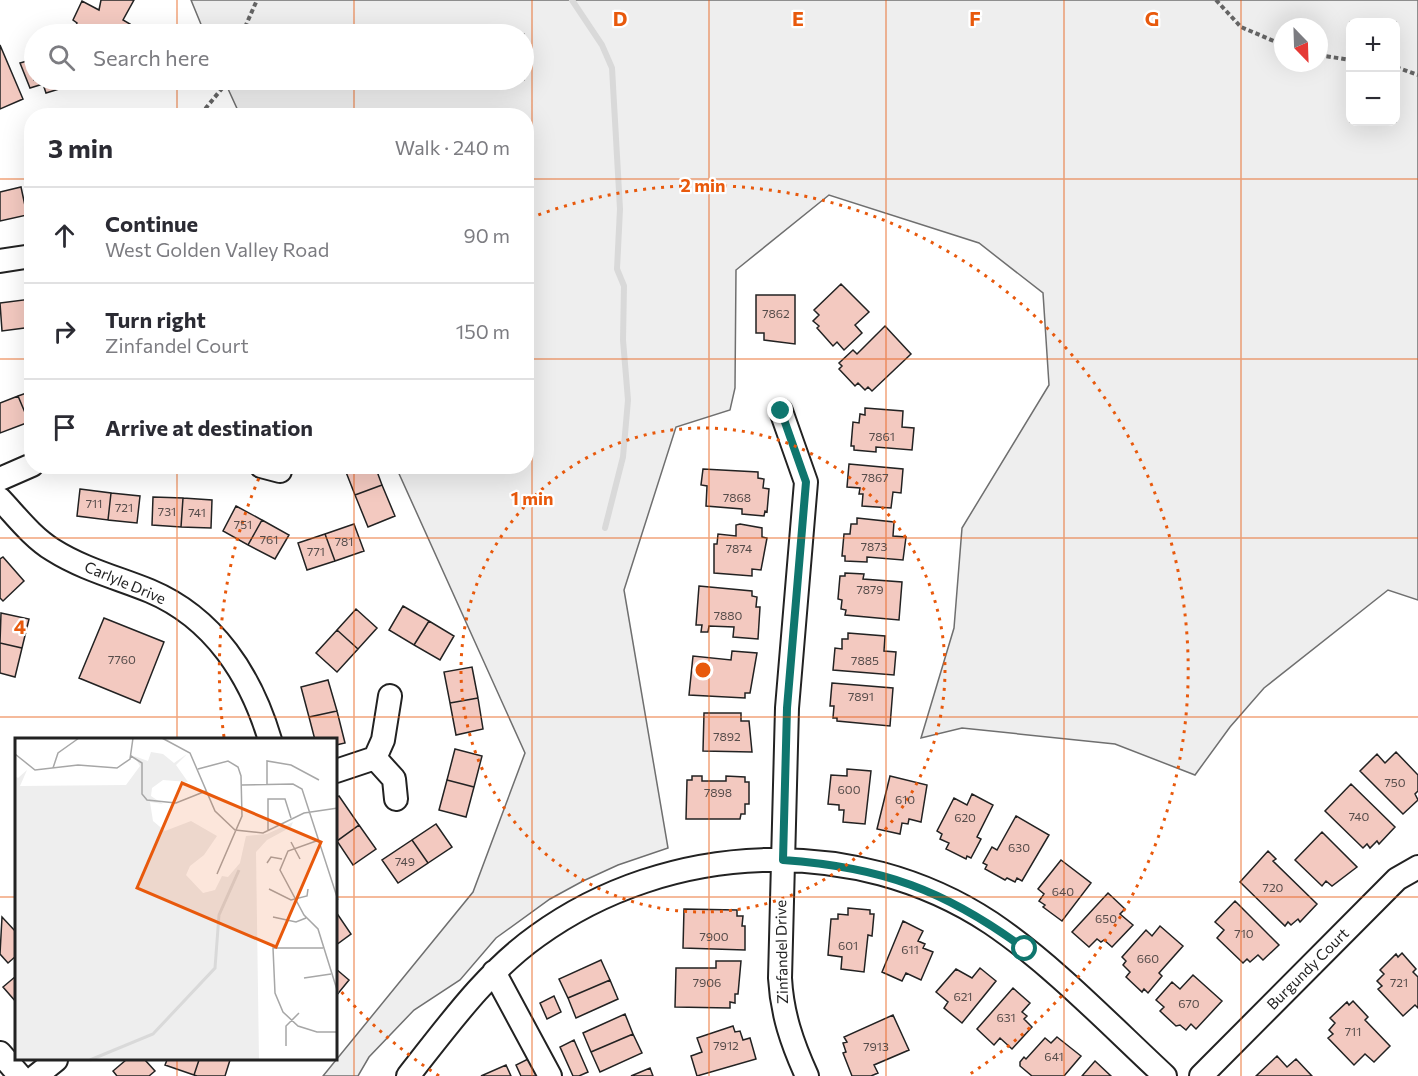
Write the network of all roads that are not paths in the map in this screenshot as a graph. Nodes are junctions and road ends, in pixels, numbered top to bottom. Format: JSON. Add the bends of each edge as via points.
{"nodes":[{"id":1,"x":24,"y":257,"type":"edge"},
{"id":2,"x":0,"y":261,"type":"edge"},
{"id":3,"x":781,"y":411,"type":"dead end"},
{"id":4,"x":24,"y":468,"type":"edge"},
{"id":5,"x":0,"y":479,"type":"edge"},
{"id":6,"x":0,"y":499,"type":"edge"},
{"id":7,"x":390,"y":696,"type":"dead end"},
{"id":8,"x":269,"y":738,"type":"edge"},
{"id":9,"x":375,"y":758,"type":"junction"},
{"id":10,"x":338,"y":770,"type":"edge"},
{"id":11,"x":396,"y":799,"type":"dead end"},
{"id":12,"x":783,"y":860,"type":"junction"},
{"id":13,"x":1418,"y":867,"type":"edge"},
{"id":14,"x":494,"y":972,"type":"junction"},
{"id":15,"x":0,"y":1053,"type":"edge"},
{"id":16,"x":54,"y":1061,"type":"edge"},
{"id":17,"x":20,"y":1076,"type":"edge"},
{"id":18,"x":36,"y":1076,"type":"edge"},
{"id":19,"x":408,"y":1076,"type":"edge"},
{"id":20,"x":550,"y":1076,"type":"edge"},
{"id":21,"x":807,"y":1076,"type":"edge"},
{"id":22,"x":1165,"y":1076,"type":"edge"},
{"id":23,"x":1201,"y":1076,"type":"edge"}],
"edges":[{"from":1,"to":2,"type":"street"},
{"from":3,"to":12,"type":"street","name":"Zinfandel Drive","via":[[806,482],[787,708]]},
{"from":4,"to":5,"type":"street"},
{"from":6,"to":8,"type":"street","name":"Carlyle Drive","via":[[52,549],[80,565],[153,592],[208,630],[247,679]]},
{"from":7,"to":9,"type":"street","via":[[383,740]]},
{"from":9,"to":10,"type":"street"},
{"from":9,"to":11,"type":"street","via":[[394,779]]},
{"from":12,"to":14,"type":"street","via":[[734,861],[648,878],[570,914]]},
{"from":12,"to":21,"type":"street","name":"Zinfandel Drive","via":[[781,1006],[788,1035]]},
{"from":12,"to":22,"type":"street","via":[[869,870],[953,901],[1025,949]]},
{"from":13,"to":23,"type":"street","name":"Burgundy Court","via":[[1397,879]]},
{"from":14,"to":19,"type":"street"},
{"from":14,"to":20,"type":"street"},
{"from":15,"to":17,"type":"street"},
{"from":16,"to":18,"type":"street"}]}
